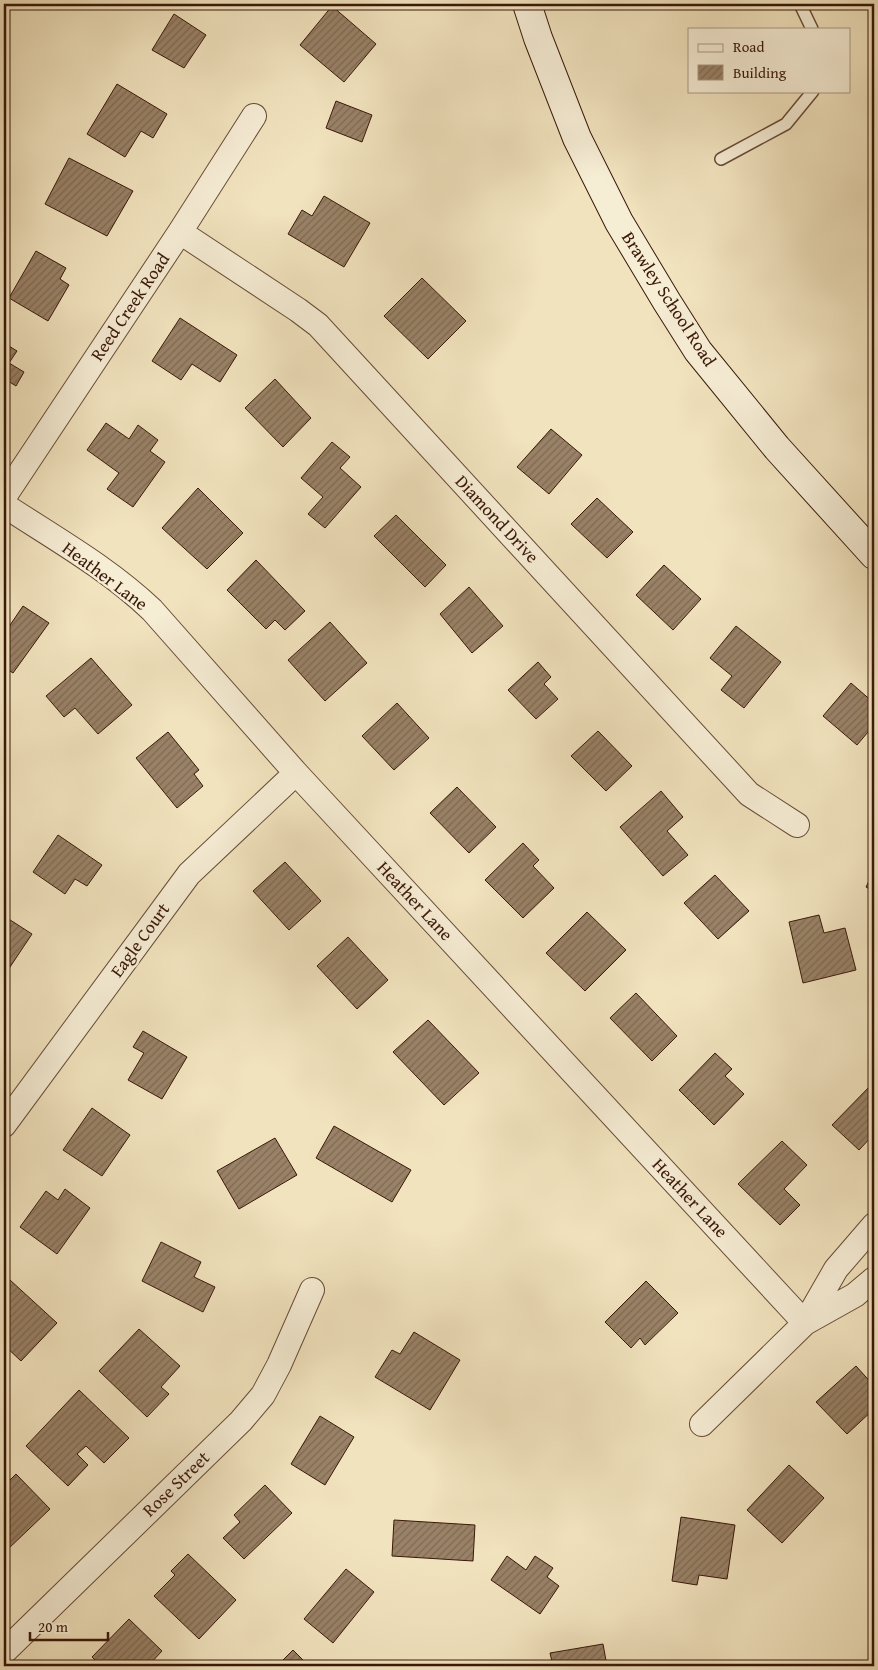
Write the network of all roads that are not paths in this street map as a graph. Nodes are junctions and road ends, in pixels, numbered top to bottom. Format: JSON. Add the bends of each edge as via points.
{"nodes":[{"id":1,"x":527,"y":4,"type":"edge"},
{"id":2,"x":800,"y":4,"type":"edge"},
{"id":3,"x":812,"y":28,"type":"edge"},
{"id":4,"x":812,"y":92,"type":"edge"},
{"id":5,"x":254,"y":116,"type":"dead end"},
{"id":6,"x":721,"y":159,"type":"dead end"},
{"id":7,"x":180,"y":232,"type":"junction"},
{"id":8,"x":4,"y":497,"type":"edge"},
{"id":9,"x":4,"y":505,"type":"edge"},
{"id":10,"x":874,"y":555,"type":"edge"},
{"id":11,"x":296,"y":772,"type":"junction"},
{"id":12,"x":797,"y":826,"type":"dead end"},
{"id":13,"x":4,"y":1125,"type":"edge"},
{"id":14,"x":874,"y":1225,"type":"edge"},
{"id":15,"x":874,"y":1279,"type":"edge"},
{"id":16,"x":312,"y":1290,"type":"dead end"},
{"id":17,"x":805,"y":1323,"type":"junction"},
{"id":18,"x":702,"y":1424,"type":"dead end"},
{"id":19,"x":4,"y":1652,"type":"edge"}],
"edges":[{"from":1,"to":10,"type":"main road","name":"Brawley School Road","via":[[577,138],[619,222],[667,302],[698,351],[776,448]]},
{"from":2,"to":3,"type":"lane"},
{"from":4,"to":6,"type":"lane","via":[[786,124]]},
{"from":5,"to":7,"type":"street","name":"Reed Creek Road"},
{"from":7,"to":8,"type":"street","name":"Reed Creek Road"},
{"from":7,"to":12,"type":"street","name":"Diamond Drive","via":[[318,325],[749,794]]},
{"from":9,"to":11,"type":"street","name":"Heather Lane","via":[[134,592]]},
{"from":11,"to":13,"type":"street","name":"Eagle Court","via":[[189,874]]},
{"from":11,"to":17,"type":"street","name":"Heather Lane"},
{"from":14,"to":17,"type":"street","via":[[836,1269]]},
{"from":15,"to":17,"type":"street","via":[[855,1295]]},
{"from":16,"to":19,"type":"street","name":"Rose Street","via":[[263,1395],[241,1421]]},
{"from":17,"to":18,"type":"street"}]}
